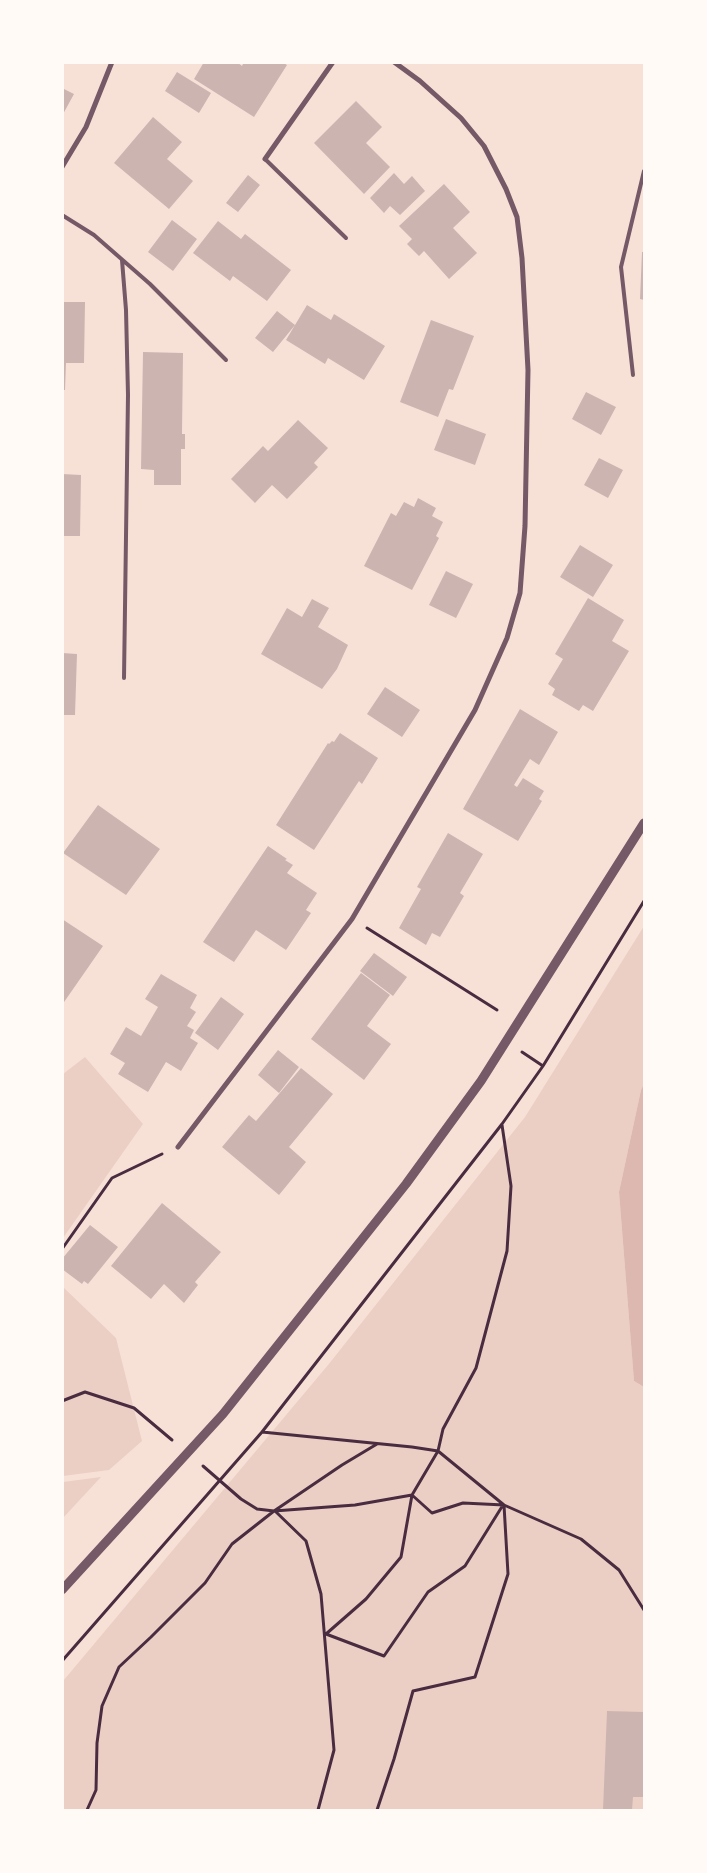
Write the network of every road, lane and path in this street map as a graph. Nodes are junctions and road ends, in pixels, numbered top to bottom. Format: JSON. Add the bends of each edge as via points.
{"nodes":[{"id":1,"x":112,"y":62,"type":"edge"},
{"id":2,"x":332,"y":62,"type":"edge"},
{"id":3,"x":394,"y":62,"type":"edge"},
{"id":4,"x":265,"y":159,"type":"joint"},
{"id":5,"x":62,"y":167,"type":"edge"},
{"id":6,"x":644,"y":171,"type":"edge"},
{"id":7,"x":62,"y":215,"type":"edge"},
{"id":8,"x":346,"y":238,"type":"dead end"},
{"id":9,"x":122,"y":260,"type":"junction"},
{"id":10,"x":226,"y":360,"type":"dead end"},
{"id":11,"x":632,"y":375,"type":"dead end"},
{"id":12,"x":124,"y":678,"type":"dead end"},
{"id":13,"x":644,"y":823,"type":"edge"},
{"id":14,"x":644,"y":901,"type":"edge"},
{"id":15,"x":352,"y":919,"type":"junction"},
{"id":16,"x":497,"y":1010,"type":"dead end"},
{"id":17,"x":522,"y":1052,"type":"dead end"},
{"id":18,"x":543,"y":1066,"type":"junction"},
{"id":19,"x":502,"y":1124,"type":"junction"},
{"id":20,"x":178,"y":1147,"type":"joint"},
{"id":21,"x":62,"y":1249,"type":"edge"},
{"id":22,"x":62,"y":1400,"type":"edge"},
{"id":23,"x":134,"y":1408,"type":"dead end"},
{"id":24,"x":262,"y":1432,"type":"junction"},
{"id":25,"x":377,"y":1444,"type":"junction"},
{"id":26,"x":438,"y":1451,"type":"junction"},
{"id":27,"x":412,"y":1495,"type":"junction"},
{"id":28,"x":241,"y":1499,"type":"dead end"},
{"id":29,"x":504,"y":1505,"type":"junction"},
{"id":30,"x":274,"y":1511,"type":"junction"},
{"id":31,"x":62,"y":1590,"type":"edge"},
{"id":32,"x":644,"y":1610,"type":"edge"},
{"id":33,"x":326,"y":1634,"type":"junction"},
{"id":34,"x":62,"y":1661,"type":"edge"},
{"id":35,"x":87,"y":1810,"type":"edge"},
{"id":36,"x":318,"y":1810,"type":"edge"},
{"id":37,"x":377,"y":1810,"type":"edge"}],
"edges":[{"from":1,"to":5,"type":"street","via":[[86,127]]},
{"from":2,"to":4,"type":"street"},
{"from":3,"to":15,"type":"street","via":[[461,118],[484,146],[517,218],[528,370],[525,526],[520,593],[507,638],[475,710]]},
{"from":4,"to":8,"type":"lane"},
{"from":6,"to":11,"type":"lane","via":[[621,268]]},
{"from":7,"to":9,"type":"lane","via":[[94,235]]},
{"from":9,"to":10,"type":"lane"},
{"from":9,"to":12,"type":"lane","via":[[128,395]]},
{"from":13,"to":31,"type":"street","via":[[481,1081],[406,1184],[223,1414]]},
{"from":14,"to":18,"type":"path"},
{"from":15,"to":16,"type":"path"},
{"from":15,"to":20,"type":"street"},
{"from":17,"to":18,"type":"path"},
{"from":18,"to":19,"type":"path"},
{"from":19,"to":24,"type":"path"},
{"from":19,"to":26,"type":"path","via":[[511,1186],[507,1251],[476,1368],[443,1429]]},
{"from":20,"to":21,"type":"path","via":[[112,1178]]},
{"from":22,"to":23,"type":"path","via":[[85,1392]]},
{"from":24,"to":25,"type":"path"},
{"from":24,"to":34,"type":"path"},
{"from":25,"to":26,"type":"path"},
{"from":25,"to":30,"type":"path"},
{"from":26,"to":27,"type":"path"},
{"from":26,"to":29,"type":"path"},
{"from":27,"to":29,"type":"path","via":[[432,1513],[463,1503]]},
{"from":27,"to":30,"type":"path","via":[[354,1505]]},
{"from":27,"to":33,"type":"path","via":[[401,1557],[366,1599]]},
{"from":28,"to":30,"type":"path","via":[[257,1509]]},
{"from":29,"to":32,"type":"path","via":[[581,1539],[618,1570]]},
{"from":29,"to":33,"type":"path","via":[[465,1566],[428,1592],[384,1656]]},
{"from":29,"to":37,"type":"path","via":[[508,1574],[475,1677],[413,1691]]},
{"from":30,"to":33,"type":"path","via":[[306,1542],[321,1594]]},
{"from":30,"to":35,"type":"path","via":[[232,1544],[205,1583],[119,1666],[102,1706],[96,1790]]},
{"from":33,"to":36,"type":"path","via":[[334,1750]]}]}
